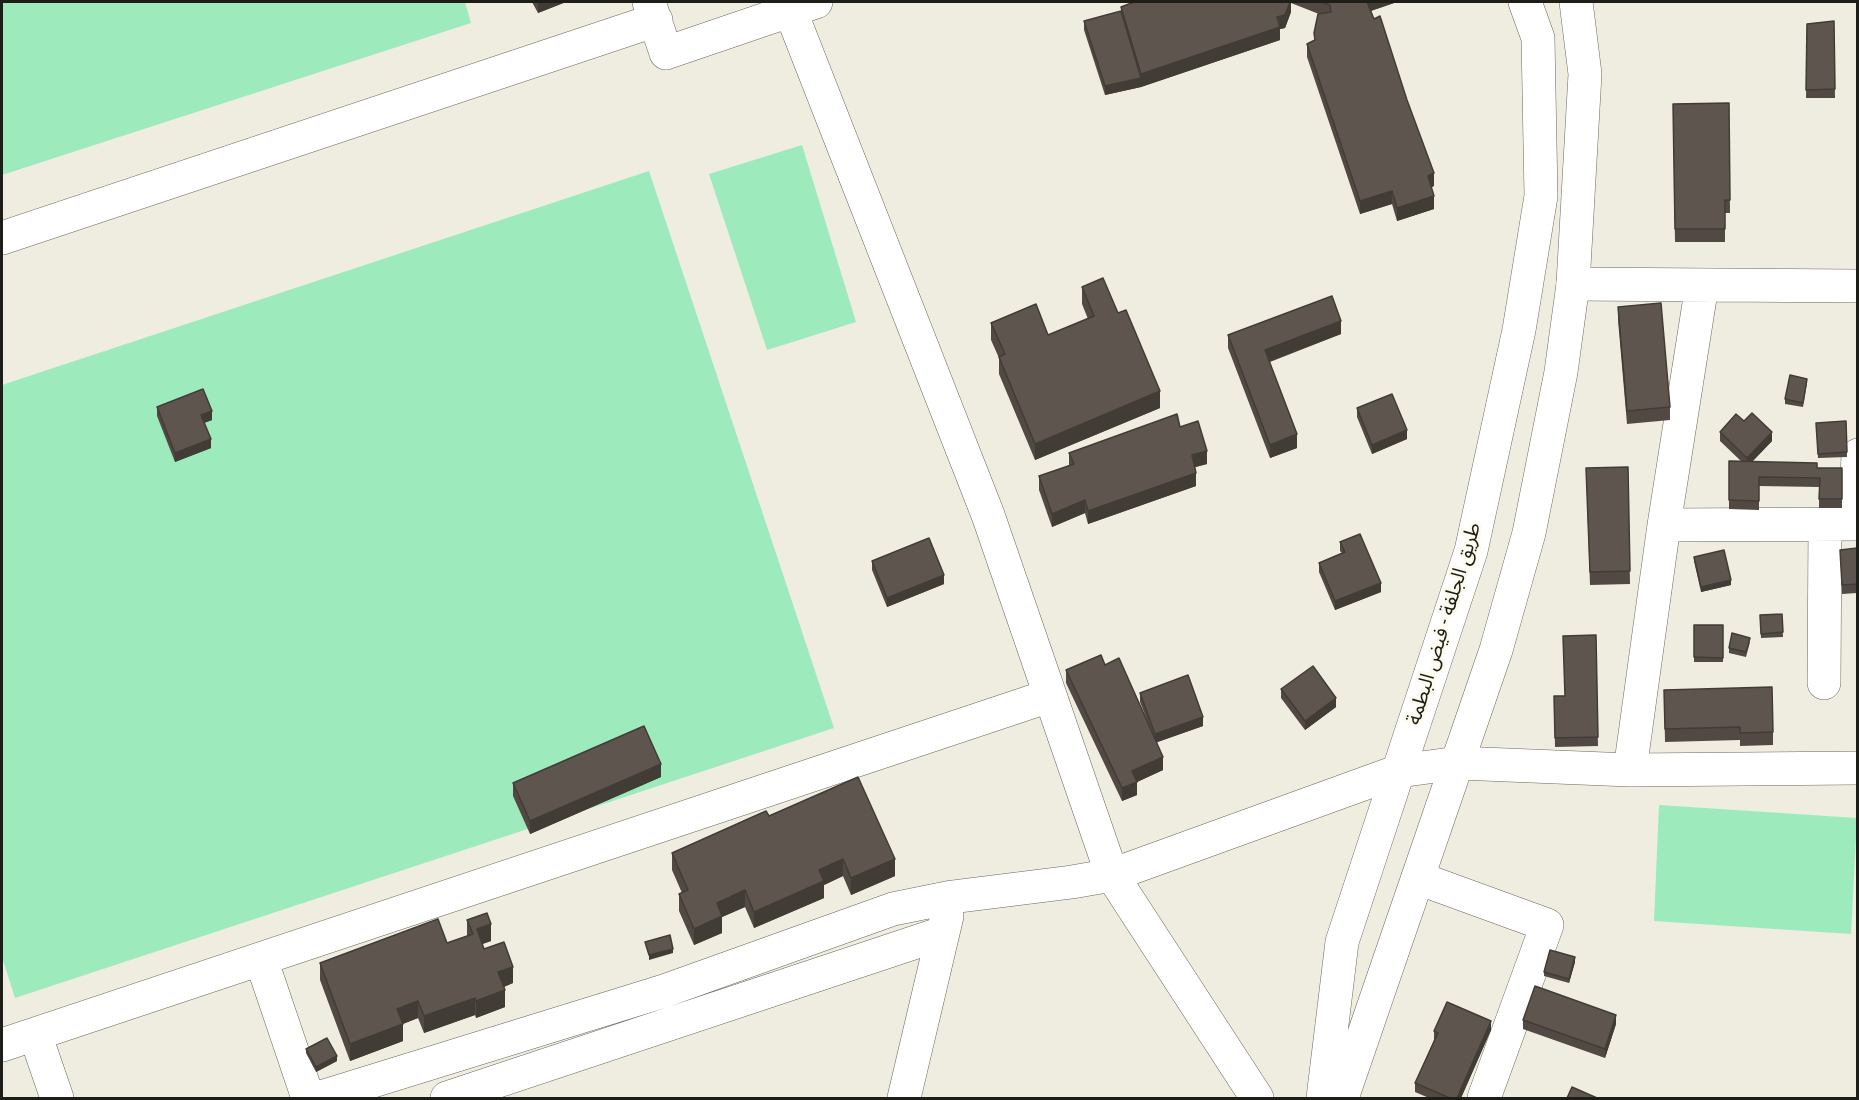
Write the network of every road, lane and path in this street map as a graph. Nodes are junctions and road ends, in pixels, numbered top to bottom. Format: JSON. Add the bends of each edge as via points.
{"nodes":[{"id":1,"x":1525,"y":2,"type":"edge"},
{"id":2,"x":1576,"y":2,"type":"edge"},
{"id":3,"x":798,"y":4,"type":"edge"},
{"id":4,"x":656,"y":8,"type":"edge"},
{"id":5,"x":754,"y":11,"type":"edge"},
{"id":6,"x":2,"y":238,"type":"edge"},
{"id":7,"x":1573,"y":284,"type":"junction"},
{"id":8,"x":1702,"y":285,"type":"junction"},
{"id":9,"x":1857,"y":286,"type":"edge"},
{"id":10,"x":1857,"y":454,"type":"edge"},
{"id":11,"x":1846,"y":524,"type":"edge"},
{"id":12,"x":1664,"y":525,"type":"junction"},
{"id":13,"x":1824,"y":683,"type":"dead end"},
{"id":14,"x":1049,"y":696,"type":"junction"},
{"id":15,"x":1458,"y":763,"type":"junction"},
{"id":16,"x":1857,"y":768,"type":"edge"},
{"id":17,"x":1630,"y":770,"type":"junction"},
{"id":18,"x":1399,"y":771,"type":"junction"},
{"id":19,"x":1112,"y":875,"type":"junction"},
{"id":20,"x":1418,"y":878,"type":"junction"},
{"id":21,"x":952,"y":897,"type":"junction"},
{"id":22,"x":943,"y":933,"type":"junction"},
{"id":23,"x":261,"y":959,"type":"junction"},
{"id":24,"x":35,"y":1034,"type":"junction"},
{"id":25,"x":2,"y":1045,"type":"edge"},
{"id":26,"x":57,"y":1098,"type":"edge"},
{"id":27,"x":308,"y":1098,"type":"edge"},
{"id":28,"x":318,"y":1098,"type":"edge"},
{"id":29,"x":447,"y":1098,"type":"edge"},
{"id":30,"x":904,"y":1098,"type":"edge"},
{"id":31,"x":1257,"y":1098,"type":"edge"},
{"id":32,"x":1323,"y":1098,"type":"edge"},
{"id":33,"x":1342,"y":1098,"type":"edge"},
{"id":34,"x":1484,"y":1098,"type":"edge"}],
"edges":[{"from":1,"to":18,"type":"street","name":"طريق الجلفة - فيض البطمة","via":[[1538,38],[1540,207],[1519,330],[1472,551]]},
{"from":2,"to":7,"type":"street","via":[[1585,74]]},
{"from":3,"to":5,"type":"street"},
{"from":3,"to":14,"type":"street","via":[[988,515]]},
{"from":4,"to":5,"type":"street","via":[[666,53]]},
{"from":4,"to":6,"type":"street"},
{"from":7,"to":8,"type":"street"},
{"from":7,"to":15,"type":"street","via":[[1561,372],[1529,533]]},
{"from":8,"to":9,"type":"street"},
{"from":8,"to":12,"type":"street"},
{"from":10,"to":11,"type":"street"},
{"from":11,"to":12,"type":"street"},
{"from":11,"to":13,"type":"street"},
{"from":12,"to":17,"type":"street"},
{"from":14,"to":19,"type":"street"},
{"from":14,"to":23,"type":"street"},
{"from":15,"to":17,"type":"street"},
{"from":15,"to":18,"type":"street"},
{"from":15,"to":20,"type":"street"},
{"from":16,"to":17,"type":"street"},
{"from":18,"to":19,"type":"street"},
{"from":18,"to":32,"type":"street","name":"طريق الجلفة - فيض البطمة","via":[[1342,942]]},
{"from":19,"to":21,"type":"street"},
{"from":19,"to":31,"type":"street"},
{"from":20,"to":33,"type":"street"},
{"from":20,"to":34,"type":"street","via":[[1546,925]]},
{"from":21,"to":22,"type":"street"},
{"from":21,"to":28,"type":"street","via":[[893,909],[664,991]]},
{"from":22,"to":29,"type":"street"},
{"from":22,"to":30,"type":"street"},
{"from":23,"to":24,"type":"street"},
{"from":23,"to":27,"type":"street"},
{"from":24,"to":25,"type":"street"},
{"from":24,"to":26,"type":"street"}]}
